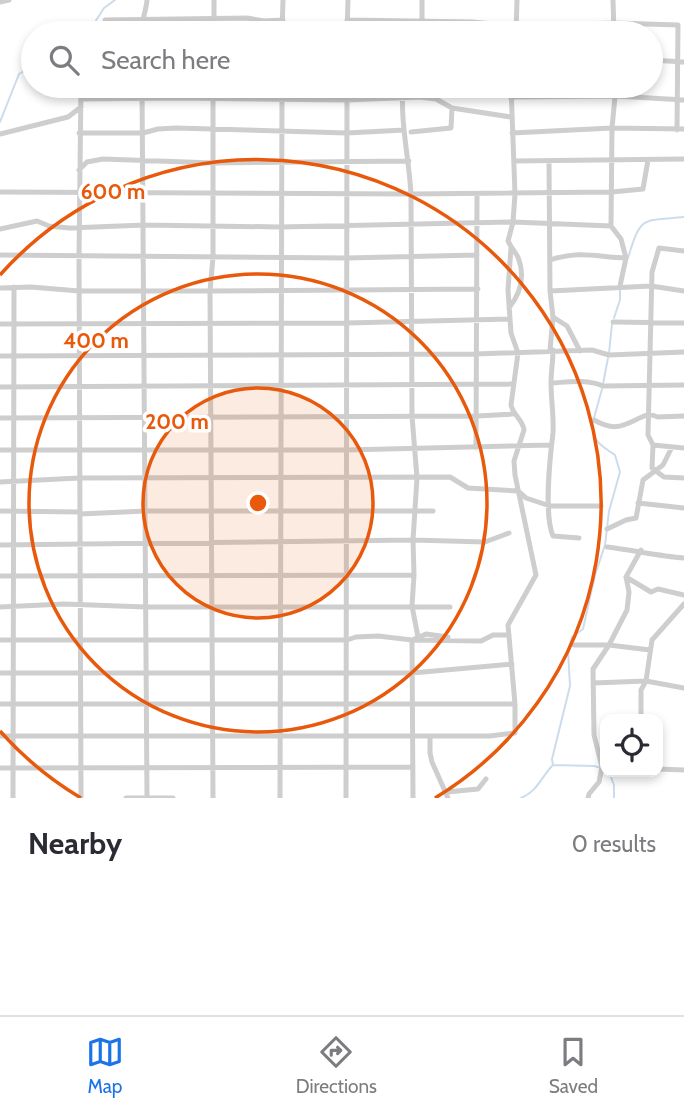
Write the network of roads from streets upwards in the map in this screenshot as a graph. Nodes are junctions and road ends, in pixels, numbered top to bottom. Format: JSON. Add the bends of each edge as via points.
{"nodes":[{"id":1,"x":9,"y":0,"type":"edge"},
{"id":2,"x":147,"y":0,"type":"edge"},
{"id":3,"x":214,"y":0,"type":"edge"},
{"id":4,"x":284,"y":0,"type":"edge"},
{"id":5,"x":348,"y":0,"type":"edge"},
{"id":6,"x":422,"y":0,"type":"edge"},
{"id":7,"x":517,"y":0,"type":"edge"},
{"id":8,"x":613,"y":0,"type":"edge"},
{"id":9,"x":0,"y":2,"type":"edge"},
{"id":10,"x":214,"y":18,"type":"junction"},
{"id":11,"x":144,"y":19,"type":"junction"},
{"id":12,"x":105,"y":20,"type":"dead end"},
{"id":13,"x":283,"y":20,"type":"joint"},
{"id":14,"x":347,"y":20,"type":"joint"},
{"id":15,"x":422,"y":21,"type":"joint"},
{"id":16,"x":516,"y":21,"type":"edge"},
{"id":17,"x":614,"y":21,"type":"edge"},
{"id":18,"x":663,"y":25,"type":"edge"},
{"id":19,"x":663,"y":61,"type":"edge"},
{"id":20,"x":681,"y":62,"type":"edge"},
{"id":21,"x":402,"y":98,"type":"junction"},
{"id":22,"x":510,"y":98,"type":"edge"},
{"id":23,"x":616,"y":98,"type":"edge"},
{"id":24,"x":648,"y":98,"type":"edge"},
{"id":25,"x":82,"y":99,"type":"joint"},
{"id":26,"x":142,"y":99,"type":"junction"},
{"id":27,"x":212,"y":99,"type":"junction"},
{"id":28,"x":282,"y":100,"type":"junction"},
{"id":29,"x":347,"y":100,"type":"junction"},
{"id":30,"x":681,"y":100,"type":"edge"},
{"id":31,"x":81,"y":107,"type":"junction"},
{"id":32,"x":452,"y":108,"type":"junction"},
{"id":33,"x":511,"y":117,"type":"junction"},
{"id":34,"x":611,"y":128,"type":"junction"},
{"id":35,"x":212,"y":130,"type":"junction"},
{"id":36,"x":404,"y":130,"type":"junction"},
{"id":37,"x":681,"y":130,"type":"edge"},
{"id":38,"x":282,"y":132,"type":"junction"},
{"id":39,"x":411,"y":132,"type":"dead end"},
{"id":40,"x":79,"y":133,"type":"junction"},
{"id":41,"x":143,"y":133,"type":"junction"},
{"id":42,"x":347,"y":133,"type":"junction"},
{"id":43,"x":512,"y":133,"type":"junction"},
{"id":44,"x":0,"y":134,"type":"edge"},
{"id":45,"x":684,"y":159,"type":"edge"},
{"id":46,"x":648,"y":160,"type":"junction"},
{"id":47,"x":409,"y":161,"type":"junction"},
{"id":48,"x":514,"y":161,"type":"junction"},
{"id":49,"x":612,"y":161,"type":"junction"},
{"id":50,"x":144,"y":162,"type":"junction"},
{"id":51,"x":346,"y":162,"type":"junction"},
{"id":52,"x":548,"y":162,"type":"junction"},
{"id":53,"x":214,"y":163,"type":"junction"},
{"id":54,"x":281,"y":163,"type":"junction"},
{"id":55,"x":79,"y":170,"type":"junction"},
{"id":56,"x":0,"y":192,"type":"edge"},
{"id":57,"x":612,"y":192,"type":"junction"},
{"id":58,"x":144,"y":193,"type":"junction"},
{"id":59,"x":346,"y":193,"type":"junction"},
{"id":60,"x":548,"y":193,"type":"junction"},
{"id":61,"x":79,"y":194,"type":"junction"},
{"id":62,"x":213,"y":194,"type":"junction"},
{"id":63,"x":281,"y":194,"type":"junction"},
{"id":64,"x":411,"y":194,"type":"junction"},
{"id":65,"x":477,"y":194,"type":"junction"},
{"id":66,"x":515,"y":194,"type":"junction"},
{"id":67,"x":513,"y":222,"type":"junction"},
{"id":68,"x":411,"y":224,"type":"junction"},
{"id":69,"x":477,"y":224,"type":"junction"},
{"id":70,"x":548,"y":224,"type":"junction"},
{"id":71,"x":145,"y":225,"type":"junction"},
{"id":72,"x":346,"y":225,"type":"junction"},
{"id":73,"x":81,"y":226,"type":"junction"},
{"id":74,"x":611,"y":226,"type":"junction"},
{"id":75,"x":213,"y":227,"type":"junction"},
{"id":76,"x":280,"y":227,"type":"junction"},
{"id":77,"x":0,"y":229,"type":"edge"},
{"id":78,"x":511,"y":248,"type":"junction"},
{"id":79,"x":684,"y":251,"type":"edge"},
{"id":80,"x":477,"y":254,"type":"junction"},
{"id":81,"x":0,"y":255,"type":"edge"},
{"id":82,"x":79,"y":255,"type":"junction"},
{"id":83,"x":412,"y":255,"type":"junction"},
{"id":84,"x":144,"y":257,"type":"junction"},
{"id":85,"x":213,"y":257,"type":"junction"},
{"id":86,"x":280,"y":257,"type":"junction"},
{"id":87,"x":347,"y":258,"type":"junction"},
{"id":88,"x":625,"y":258,"type":"junction"},
{"id":89,"x":550,"y":260,"type":"junction"},
{"id":90,"x":620,"y":286,"type":"junction"},
{"id":91,"x":651,"y":286,"type":"junction"},
{"id":92,"x":14,"y":287,"type":"junction"},
{"id":93,"x":31,"y":287,"type":"junction"},
{"id":94,"x":2,"y":288,"type":"edge"},
{"id":95,"x":347,"y":289,"type":"junction"},
{"id":96,"x":411,"y":289,"type":"junction"},
{"id":97,"x":478,"y":289,"type":"junction"},
{"id":98,"x":280,"y":290,"type":"junction"},
{"id":99,"x":79,"y":291,"type":"junction"},
{"id":100,"x":145,"y":291,"type":"junction"},
{"id":101,"x":211,"y":291,"type":"junction"},
{"id":102,"x":550,"y":291,"type":"junction"},
{"id":103,"x":684,"y":291,"type":"edge"},
{"id":104,"x":14,"y":298,"type":"junction"},
{"id":105,"x":509,"y":308,"type":"junction"},
{"id":106,"x":553,"y":317,"type":"junction"},
{"id":107,"x":510,"y":319,"type":"junction"},
{"id":108,"x":477,"y":320,"type":"junction"},
{"id":109,"x":279,"y":321,"type":"junction"},
{"id":110,"x":411,"y":321,"type":"junction"},
{"id":111,"x":613,"y":322,"type":"dead end"},
{"id":112,"x":13,"y":323,"type":"junction"},
{"id":113,"x":79,"y":323,"type":"junction"},
{"id":114,"x":211,"y":323,"type":"junction"},
{"id":115,"x":346,"y":323,"type":"junction"},
{"id":116,"x":652,"y":323,"type":"junction"},
{"id":117,"x":684,"y":323,"type":"edge"},
{"id":118,"x":0,"y":324,"type":"edge"},
{"id":119,"x":145,"y":324,"type":"junction"},
{"id":120,"x":552,"y":350,"type":"junction"},
{"id":121,"x":580,"y":351,"type":"junction"},
{"id":122,"x":684,"y":352,"type":"edge"},
{"id":123,"x":518,"y":353,"type":"junction"},
{"id":124,"x":650,"y":353,"type":"junction"},
{"id":125,"x":279,"y":354,"type":"junction"},
{"id":126,"x":412,"y":354,"type":"junction"},
{"id":127,"x":476,"y":354,"type":"junction"},
{"id":128,"x":79,"y":355,"type":"junction"},
{"id":129,"x":211,"y":355,"type":"junction"},
{"id":130,"x":346,"y":355,"type":"junction"},
{"id":131,"x":0,"y":356,"type":"edge"},
{"id":132,"x":13,"y":356,"type":"junction"},
{"id":133,"x":145,"y":356,"type":"junction"},
{"id":134,"x":478,"y":383,"type":"junction"},
{"id":135,"x":551,"y":383,"type":"junction"},
{"id":136,"x":411,"y":384,"type":"junction"},
{"id":137,"x":514,"y":384,"type":"junction"},
{"id":138,"x":347,"y":385,"type":"junction"},
{"id":139,"x":684,"y":385,"type":"edge"},
{"id":140,"x":145,"y":386,"type":"junction"},
{"id":141,"x":211,"y":386,"type":"junction"},
{"id":142,"x":279,"y":386,"type":"junction"},
{"id":143,"x":648,"y":386,"type":"junction"},
{"id":144,"x":0,"y":387,"type":"edge"},
{"id":145,"x":13,"y":387,"type":"junction"},
{"id":146,"x":79,"y":387,"type":"junction"},
{"id":147,"x":513,"y":414,"type":"junction"},
{"id":148,"x":649,"y":414,"type":"junction"},
{"id":149,"x":412,"y":416,"type":"junction"},
{"id":150,"x":477,"y":416,"type":"junction"},
{"id":151,"x":684,"y":416,"type":"edge"},
{"id":152,"x":346,"y":417,"type":"junction"},
{"id":153,"x":0,"y":418,"type":"edge"},
{"id":154,"x":79,"y":418,"type":"junction"},
{"id":155,"x":146,"y":418,"type":"junction"},
{"id":156,"x":211,"y":418,"type":"junction"},
{"id":157,"x":279,"y":418,"type":"junction"},
{"id":158,"x":13,"y":419,"type":"junction"},
{"id":159,"x":594,"y":419,"type":"dead end"},
{"id":160,"x":550,"y":445,"type":"junction"},
{"id":161,"x":653,"y":445,"type":"junction"},
{"id":162,"x":476,"y":447,"type":"junction"},
{"id":163,"x":518,"y":447,"type":"junction"},
{"id":164,"x":672,"y":447,"type":"junction"},
{"id":165,"x":684,"y":448,"type":"edge"},
{"id":166,"x":279,"y":449,"type":"junction"},
{"id":167,"x":414,"y":449,"type":"junction"},
{"id":168,"x":0,"y":450,"type":"edge"},
{"id":169,"x":13,"y":450,"type":"junction"},
{"id":170,"x":146,"y":450,"type":"junction"},
{"id":171,"x":211,"y":450,"type":"junction"},
{"id":172,"x":346,"y":450,"type":"junction"},
{"id":173,"x":80,"y":451,"type":"junction"},
{"id":174,"x":655,"y":470,"type":"junction"},
{"id":175,"x":79,"y":478,"type":"junction"},
{"id":176,"x":211,"y":478,"type":"junction"},
{"id":177,"x":418,"y":478,"type":"junction"},
{"id":178,"x":684,"y":478,"type":"edge"},
{"id":179,"x":146,"y":479,"type":"junction"},
{"id":180,"x":279,"y":479,"type":"junction"},
{"id":181,"x":346,"y":479,"type":"junction"},
{"id":182,"x":0,"y":482,"type":"edge"},
{"id":183,"x":13,"y":482,"type":"junction"},
{"id":184,"x":518,"y":491,"type":"junction"},
{"id":185,"x":638,"y":503,"type":"junction"},
{"id":186,"x":550,"y":506,"type":"junction"},
{"id":187,"x":601,"y":506,"type":"dead end"},
{"id":188,"x":684,"y":508,"type":"edge"},
{"id":189,"x":415,"y":510,"type":"junction"},
{"id":190,"x":0,"y":511,"type":"edge"},
{"id":191,"x":13,"y":511,"type":"junction"},
{"id":192,"x":146,"y":511,"type":"junction"},
{"id":193,"x":279,"y":511,"type":"junction"},
{"id":194,"x":346,"y":511,"type":"junction"},
{"id":195,"x":433,"y":511,"type":"dead end"},
{"id":196,"x":211,"y":512,"type":"junction"},
{"id":197,"x":80,"y":513,"type":"junction"},
{"id":198,"x":607,"y":529,"type":"dead end"},
{"id":199,"x":509,"y":533,"type":"dead end"},
{"id":200,"x":579,"y":538,"type":"dead end"},
{"id":201,"x":413,"y":540,"type":"junction"},
{"id":202,"x":212,"y":542,"type":"junction"},
{"id":203,"x":346,"y":542,"type":"junction"},
{"id":204,"x":279,"y":543,"type":"junction"},
{"id":205,"x":80,"y":544,"type":"junction"},
{"id":206,"x":146,"y":544,"type":"junction"},
{"id":207,"x":0,"y":545,"type":"edge"},
{"id":208,"x":13,"y":545,"type":"junction"},
{"id":209,"x":607,"y":547,"type":"dead end"},
{"id":210,"x":640,"y":550,"type":"junction"},
{"id":211,"x":684,"y":558,"type":"edge"},
{"id":212,"x":279,"y":574,"type":"junction"},
{"id":213,"x":80,"y":575,"type":"junction"},
{"id":214,"x":146,"y":575,"type":"junction"},
{"id":215,"x":212,"y":575,"type":"junction"},
{"id":216,"x":346,"y":575,"type":"junction"},
{"id":217,"x":414,"y":575,"type":"junction"},
{"id":218,"x":0,"y":576,"type":"edge"},
{"id":219,"x":13,"y":576,"type":"junction"},
{"id":220,"x":626,"y":578,"type":"junction"},
{"id":221,"x":684,"y":595,"type":"edge"},
{"id":222,"x":684,"y":604,"type":"edge"},
{"id":223,"x":80,"y":606,"type":"junction"},
{"id":224,"x":279,"y":606,"type":"junction"},
{"id":225,"x":346,"y":606,"type":"junction"},
{"id":226,"x":412,"y":606,"type":"junction"},
{"id":227,"x":0,"y":607,"type":"edge"},
{"id":228,"x":12,"y":607,"type":"junction"},
{"id":229,"x":146,"y":607,"type":"junction"},
{"id":230,"x":212,"y":607,"type":"junction"},
{"id":231,"x":450,"y":607,"type":"dead end"},
{"id":232,"x":508,"y":635,"type":"junction"},
{"id":233,"x":80,"y":638,"type":"junction"},
{"id":234,"x":415,"y":638,"type":"junction"},
{"id":235,"x":146,"y":639,"type":"junction"},
{"id":236,"x":0,"y":640,"type":"edge"},
{"id":237,"x":15,"y":640,"type":"junction"},
{"id":238,"x":280,"y":640,"type":"junction"},
{"id":239,"x":347,"y":640,"type":"junction"},
{"id":240,"x":212,"y":641,"type":"junction"},
{"id":241,"x":574,"y":645,"type":"dead end"},
{"id":242,"x":609,"y":645,"type":"junction"},
{"id":243,"x":650,"y":650,"type":"junction"},
{"id":244,"x":512,"y":664,"type":"junction"},
{"id":245,"x":146,"y":672,"type":"junction"},
{"id":246,"x":212,"y":672,"type":"junction"},
{"id":247,"x":279,"y":672,"type":"junction"},
{"id":248,"x":346,"y":672,"type":"junction"},
{"id":249,"x":0,"y":673,"type":"edge"},
{"id":250,"x":13,"y":673,"type":"junction"},
{"id":251,"x":80,"y":673,"type":"junction"},
{"id":252,"x":412,"y":673,"type":"junction"},
{"id":253,"x":646,"y":681,"type":"junction"},
{"id":254,"x":593,"y":682,"type":"junction"},
{"id":255,"x":684,"y":688,"type":"edge"},
{"id":256,"x":346,"y":703,"type":"junction"},
{"id":257,"x":412,"y":703,"type":"junction"},
{"id":258,"x":0,"y":704,"type":"edge"},
{"id":259,"x":13,"y":704,"type":"junction"},
{"id":260,"x":80,"y":704,"type":"junction"},
{"id":261,"x":146,"y":704,"type":"junction"},
{"id":262,"x":212,"y":704,"type":"junction"},
{"id":263,"x":279,"y":704,"type":"junction"},
{"id":264,"x":516,"y":704,"type":"junction"},
{"id":265,"x":640,"y":714,"type":"edge"},
{"id":266,"x":279,"y":735,"type":"junction"},
{"id":267,"x":346,"y":735,"type":"junction"},
{"id":268,"x":0,"y":736,"type":"edge"},
{"id":269,"x":13,"y":736,"type":"junction"},
{"id":270,"x":80,"y":736,"type":"junction"},
{"id":271,"x":146,"y":736,"type":"junction"},
{"id":272,"x":212,"y":736,"type":"junction"},
{"id":273,"x":430,"y":736,"type":"junction"},
{"id":274,"x":412,"y":737,"type":"junction"},
{"id":275,"x":600,"y":750,"type":"edge"},
{"id":276,"x":146,"y":767,"type":"junction"},
{"id":277,"x":212,"y":767,"type":"junction"},
{"id":278,"x":279,"y":767,"type":"junction"},
{"id":279,"x":346,"y":767,"type":"junction"},
{"id":280,"x":413,"y":767,"type":"junction"},
{"id":281,"x":0,"y":768,"type":"edge"},
{"id":282,"x":13,"y":768,"type":"junction"},
{"id":283,"x":80,"y":768,"type":"junction"},
{"id":284,"x":663,"y":769,"type":"edge"},
{"id":285,"x":684,"y":770,"type":"edge"},
{"id":286,"x":601,"y":777,"type":"edge"},
{"id":287,"x":486,"y":779,"type":"dead end"},
{"id":288,"x":447,"y":795,"type":"edge"},
{"id":289,"x":13,"y":798,"type":"edge"},
{"id":290,"x":81,"y":798,"type":"edge"},
{"id":291,"x":125,"y":798,"type":"edge"},
{"id":292,"x":146,"y":798,"type":"edge"},
{"id":293,"x":173,"y":798,"type":"edge"},
{"id":294,"x":213,"y":798,"type":"edge"},
{"id":295,"x":279,"y":798,"type":"edge"},
{"id":296,"x":346,"y":798,"type":"edge"},
{"id":297,"x":413,"y":798,"type":"edge"},
{"id":298,"x":588,"y":798,"type":"edge"}],
"edges":[{"from":1,"to":9,"type":"street"},
{"from":2,"to":11,"type":"street"},
{"from":3,"to":10,"type":"street"},
{"from":4,"to":13,"type":"street"},
{"from":5,"to":14,"type":"street"},
{"from":6,"to":15,"type":"street"},
{"from":7,"to":16,"type":"street"},
{"from":8,"to":17,"type":"street"},
{"from":10,"to":11,"type":"street"},
{"from":10,"to":13,"type":"street"},
{"from":11,"to":12,"type":"street"},
{"from":14,"to":15,"type":"street"},
{"from":18,"to":20,"type":"street","via":[[678,25]]},
{"from":19,"to":20,"type":"street"},
{"from":20,"to":30,"type":"street"},
{"from":21,"to":29,"type":"street"},
{"from":21,"to":32,"type":"street","via":[[436,99]]},
{"from":21,"to":36,"type":"street"},
{"from":22,"to":33,"type":"street"},
{"from":23,"to":34,"type":"street"},
{"from":24,"to":30,"type":"street"},
{"from":25,"to":26,"type":"street"},
{"from":25,"to":31,"type":"street"},
{"from":26,"to":27,"type":"street"},
{"from":26,"to":41,"type":"street"},
{"from":27,"to":28,"type":"street"},
{"from":27,"to":35,"type":"street"},
{"from":28,"to":29,"type":"street"},
{"from":28,"to":38,"type":"street"},
{"from":29,"to":42,"type":"street"},
{"from":30,"to":37,"type":"street"},
{"from":31,"to":40,"type":"street"},
{"from":31,"to":44,"type":"street","via":[[68,117]]},
{"from":32,"to":33,"type":"street"},
{"from":32,"to":39,"type":"street","via":[[451,128]]},
{"from":33,"to":43,"type":"street"},
{"from":34,"to":37,"type":"street"},
{"from":34,"to":43,"type":"street"},
{"from":34,"to":49,"type":"street"},
{"from":35,"to":38,"type":"street"},
{"from":35,"to":41,"type":"street","via":[[176,128]]},
{"from":35,"to":53,"type":"street"},
{"from":36,"to":42,"type":"street"},
{"from":36,"to":47,"type":"street"},
{"from":38,"to":42,"type":"street"},
{"from":38,"to":54,"type":"street"},
{"from":40,"to":41,"type":"street"},
{"from":40,"to":55,"type":"street"},
{"from":41,"to":50,"type":"street"},
{"from":42,"to":51,"type":"street"},
{"from":43,"to":48,"type":"street"},
{"from":45,"to":46,"type":"street"},
{"from":46,"to":49,"type":"street"},
{"from":46,"to":57,"type":"street","via":[[643,189]]},
{"from":47,"to":51,"type":"street"},
{"from":47,"to":64,"type":"street"},
{"from":48,"to":52,"type":"street"},
{"from":48,"to":66,"type":"street"},
{"from":49,"to":52,"type":"street"},
{"from":49,"to":57,"type":"street"},
{"from":50,"to":53,"type":"street"},
{"from":50,"to":55,"type":"street","via":[[103,159],[87,162]]},
{"from":50,"to":58,"type":"street"},
{"from":51,"to":54,"type":"street"},
{"from":51,"to":59,"type":"street"},
{"from":52,"to":60,"type":"street"},
{"from":53,"to":54,"type":"street"},
{"from":53,"to":62,"type":"street"},
{"from":54,"to":63,"type":"street"},
{"from":55,"to":61,"type":"street"},
{"from":56,"to":61,"type":"street"},
{"from":57,"to":60,"type":"street"},
{"from":57,"to":74,"type":"street"},
{"from":58,"to":61,"type":"street"},
{"from":58,"to":62,"type":"street"},
{"from":58,"to":71,"type":"street"},
{"from":59,"to":63,"type":"street"},
{"from":59,"to":64,"type":"street"},
{"from":59,"to":72,"type":"street"},
{"from":60,"to":66,"type":"street"},
{"from":60,"to":70,"type":"street"},
{"from":61,"to":73,"type":"street"},
{"from":62,"to":63,"type":"street"},
{"from":62,"to":75,"type":"street"},
{"from":63,"to":76,"type":"street"},
{"from":64,"to":65,"type":"street"},
{"from":64,"to":68,"type":"street"},
{"from":65,"to":66,"type":"street"},
{"from":65,"to":69,"type":"street"},
{"from":66,"to":67,"type":"street"},
{"from":67,"to":69,"type":"street"},
{"from":67,"to":70,"type":"street"},
{"from":67,"to":78,"type":"street"},
{"from":68,"to":69,"type":"street"},
{"from":68,"to":72,"type":"street"},
{"from":68,"to":83,"type":"street"},
{"from":69,"to":80,"type":"street"},
{"from":70,"to":74,"type":"street"},
{"from":70,"to":89,"type":"street"},
{"from":71,"to":73,"type":"street"},
{"from":71,"to":75,"type":"street"},
{"from":71,"to":84,"type":"street"},
{"from":72,"to":76,"type":"street"},
{"from":72,"to":87,"type":"street"},
{"from":73,"to":77,"type":"street","via":[[59,228],[30,222]]},
{"from":73,"to":82,"type":"street"},
{"from":74,"to":88,"type":"street","via":[[621,239]]},
{"from":75,"to":76,"type":"street"},
{"from":75,"to":85,"type":"street"},
{"from":76,"to":86,"type":"street"},
{"from":78,"to":105,"type":"street"},
{"from":78,"to":105,"type":"street","via":[[522,275]]},
{"from":79,"to":91,"type":"street","via":[[659,248]]},
{"from":80,"to":83,"type":"street"},
{"from":80,"to":97,"type":"street"},
{"from":81,"to":82,"type":"street"},
{"from":82,"to":84,"type":"street"},
{"from":82,"to":99,"type":"street"},
{"from":83,"to":87,"type":"street"},
{"from":83,"to":96,"type":"street"},
{"from":84,"to":85,"type":"street"},
{"from":84,"to":100,"type":"street"},
{"from":85,"to":86,"type":"street"},
{"from":85,"to":101,"type":"street"},
{"from":86,"to":87,"type":"street"},
{"from":86,"to":98,"type":"street"},
{"from":87,"to":95,"type":"street"},
{"from":88,"to":89,"type":"street","via":[[586,253]]},
{"from":88,"to":90,"type":"street"},
{"from":89,"to":102,"type":"street"},
{"from":90,"to":91,"type":"street"},
{"from":90,"to":102,"type":"street"},
{"from":91,"to":103,"type":"street"},
{"from":91,"to":116,"type":"street"},
{"from":92,"to":93,"type":"street"},
{"from":92,"to":94,"type":"street"},
{"from":92,"to":104,"type":"street"},
{"from":93,"to":99,"type":"street"},
{"from":93,"to":104,"type":"street"},
{"from":94,"to":104,"type":"street"},
{"from":95,"to":96,"type":"street"},
{"from":95,"to":98,"type":"street"},
{"from":95,"to":115,"type":"street"},
{"from":96,"to":97,"type":"street"},
{"from":96,"to":110,"type":"street"},
{"from":97,"to":108,"type":"street"},
{"from":98,"to":101,"type":"street"},
{"from":98,"to":109,"type":"street"},
{"from":99,"to":100,"type":"street"},
{"from":99,"to":113,"type":"street"},
{"from":100,"to":101,"type":"street"},
{"from":100,"to":119,"type":"street"},
{"from":101,"to":114,"type":"street"},
{"from":102,"to":106,"type":"street"},
{"from":104,"to":112,"type":"street"},
{"from":105,"to":107,"type":"street"},
{"from":106,"to":120,"type":"street"},
{"from":106,"to":121,"type":"street","via":[[567,326]]},
{"from":107,"to":108,"type":"street"},
{"from":107,"to":123,"type":"street"},
{"from":108,"to":110,"type":"street"},
{"from":108,"to":127,"type":"street"},
{"from":109,"to":114,"type":"street"},
{"from":109,"to":115,"type":"street"},
{"from":109,"to":125,"type":"street"},
{"from":110,"to":115,"type":"street"},
{"from":110,"to":126,"type":"street"},
{"from":111,"to":116,"type":"street"},
{"from":112,"to":113,"type":"street"},
{"from":112,"to":118,"type":"street"},
{"from":112,"to":132,"type":"street"},
{"from":113,"to":119,"type":"street"},
{"from":113,"to":128,"type":"street"},
{"from":114,"to":119,"type":"street"},
{"from":114,"to":129,"type":"street"},
{"from":115,"to":130,"type":"street"},
{"from":116,"to":117,"type":"street"},
{"from":116,"to":124,"type":"street"},
{"from":119,"to":133,"type":"street"},
{"from":120,"to":121,"type":"street"},
{"from":120,"to":123,"type":"street"},
{"from":120,"to":135,"type":"street"},
{"from":121,"to":124,"type":"street"},
{"from":122,"to":124,"type":"street"},
{"from":123,"to":127,"type":"street"},
{"from":123,"to":137,"type":"street"},
{"from":124,"to":143,"type":"street"},
{"from":125,"to":129,"type":"street"},
{"from":125,"to":130,"type":"street"},
{"from":125,"to":142,"type":"street"},
{"from":126,"to":127,"type":"street"},
{"from":126,"to":130,"type":"street"},
{"from":126,"to":136,"type":"street"},
{"from":127,"to":134,"type":"street"},
{"from":128,"to":132,"type":"street"},
{"from":128,"to":133,"type":"street"},
{"from":128,"to":146,"type":"street"},
{"from":129,"to":133,"type":"street"},
{"from":129,"to":141,"type":"street"},
{"from":130,"to":138,"type":"street"},
{"from":131,"to":132,"type":"street"},
{"from":132,"to":145,"type":"street"},
{"from":133,"to":140,"type":"street"},
{"from":134,"to":136,"type":"street"},
{"from":134,"to":137,"type":"street"},
{"from":134,"to":150,"type":"street"},
{"from":135,"to":143,"type":"street"},
{"from":135,"to":160,"type":"street"},
{"from":136,"to":138,"type":"street"},
{"from":136,"to":149,"type":"street"},
{"from":137,"to":147,"type":"street"},
{"from":138,"to":142,"type":"street"},
{"from":138,"to":152,"type":"street"},
{"from":139,"to":143,"type":"street"},
{"from":140,"to":141,"type":"street"},
{"from":140,"to":146,"type":"street"},
{"from":140,"to":155,"type":"street"},
{"from":141,"to":142,"type":"street"},
{"from":141,"to":156,"type":"street"},
{"from":142,"to":157,"type":"street"},
{"from":143,"to":148,"type":"street"},
{"from":144,"to":145,"type":"street"},
{"from":145,"to":146,"type":"street"},
{"from":145,"to":158,"type":"street"},
{"from":146,"to":154,"type":"street"},
{"from":147,"to":150,"type":"street"},
{"from":147,"to":163,"type":"street","via":[[524,426]]},
{"from":148,"to":151,"type":"street"},
{"from":148,"to":159,"type":"street","via":[[618,428]]},
{"from":148,"to":161,"type":"street","via":[[648,435]]},
{"from":149,"to":150,"type":"street"},
{"from":149,"to":152,"type":"street"},
{"from":149,"to":167,"type":"street"},
{"from":150,"to":162,"type":"street"},
{"from":152,"to":157,"type":"street"},
{"from":152,"to":172,"type":"street"},
{"from":153,"to":158,"type":"street"},
{"from":154,"to":155,"type":"street"},
{"from":154,"to":158,"type":"street"},
{"from":154,"to":173,"type":"street"},
{"from":155,"to":156,"type":"street"},
{"from":155,"to":170,"type":"street"},
{"from":156,"to":157,"type":"street"},
{"from":156,"to":171,"type":"street"},
{"from":157,"to":166,"type":"street"},
{"from":158,"to":169,"type":"street"},
{"from":160,"to":163,"type":"street"},
{"from":160,"to":186,"type":"street"},
{"from":161,"to":164,"type":"street"},
{"from":161,"to":174,"type":"street","via":[[650,465]]},
{"from":162,"to":163,"type":"street"},
{"from":162,"to":167,"type":"street"},
{"from":163,"to":184,"type":"street","via":[[514,468]]},
{"from":164,"to":165,"type":"street"},
{"from":164,"to":174,"type":"street"},
{"from":166,"to":171,"type":"street"},
{"from":166,"to":172,"type":"street"},
{"from":166,"to":180,"type":"street"},
{"from":167,"to":172,"type":"street"},
{"from":167,"to":177,"type":"street"},
{"from":168,"to":169,"type":"street"},
{"from":169,"to":173,"type":"street"},
{"from":169,"to":183,"type":"street"},
{"from":170,"to":171,"type":"street"},
{"from":170,"to":173,"type":"street"},
{"from":170,"to":179,"type":"street"},
{"from":171,"to":176,"type":"street"},
{"from":172,"to":181,"type":"street"},
{"from":173,"to":175,"type":"street"},
{"from":174,"to":178,"type":"street","via":[[664,477]]},
{"from":174,"to":185,"type":"street","via":[[643,480]]},
{"from":175,"to":179,"type":"street"},
{"from":175,"to":183,"type":"street"},
{"from":175,"to":197,"type":"street"},
{"from":176,"to":179,"type":"street"},
{"from":176,"to":180,"type":"street"},
{"from":176,"to":196,"type":"street"},
{"from":177,"to":181,"type":"street"},
{"from":177,"to":184,"type":"street","via":[[450,477],[468,488]]},
{"from":177,"to":189,"type":"street"},
{"from":179,"to":192,"type":"street"},
{"from":180,"to":181,"type":"street"},
{"from":180,"to":193,"type":"street"},
{"from":181,"to":194,"type":"street"},
{"from":182,"to":183,"type":"street"},
{"from":183,"to":191,"type":"street"},
{"from":184,"to":186,"type":"street"},
{"from":184,"to":232,"type":"street","via":[[536,575],[508,625]]},
{"from":185,"to":188,"type":"street"},
{"from":185,"to":198,"type":"street","via":[[636,518]]},
{"from":186,"to":187,"type":"street"},
{"from":186,"to":200,"type":"street","via":[[553,536]]},
{"from":189,"to":194,"type":"street"},
{"from":189,"to":195,"type":"street"},
{"from":189,"to":201,"type":"street"},
{"from":190,"to":191,"type":"street"},
{"from":191,"to":197,"type":"street"},
{"from":191,"to":208,"type":"street"},
{"from":192,"to":196,"type":"street"},
{"from":192,"to":197,"type":"street"},
{"from":192,"to":206,"type":"street"},
{"from":193,"to":194,"type":"street"},
{"from":193,"to":196,"type":"street"},
{"from":193,"to":204,"type":"street"},
{"from":194,"to":203,"type":"street"},
{"from":196,"to":202,"type":"street"},
{"from":197,"to":205,"type":"street"},
{"from":199,"to":201,"type":"street","via":[[485,542]]},
{"from":201,"to":203,"type":"street"},
{"from":201,"to":217,"type":"street"},
{"from":202,"to":204,"type":"street"},
{"from":202,"to":206,"type":"street"},
{"from":202,"to":215,"type":"street"},
{"from":203,"to":204,"type":"street"},
{"from":203,"to":216,"type":"street"},
{"from":204,"to":212,"type":"street"},
{"from":205,"to":206,"type":"street"},
{"from":205,"to":208,"type":"street"},
{"from":205,"to":213,"type":"street"},
{"from":206,"to":214,"type":"street"},
{"from":207,"to":208,"type":"street"},
{"from":208,"to":219,"type":"street"},
{"from":209,"to":210,"type":"street"},
{"from":210,"to":211,"type":"street"},
{"from":210,"to":220,"type":"street"},
{"from":212,"to":215,"type":"street"},
{"from":212,"to":216,"type":"street"},
{"from":212,"to":224,"type":"street"},
{"from":213,"to":214,"type":"street"},
{"from":213,"to":219,"type":"street"},
{"from":213,"to":223,"type":"street"},
{"from":214,"to":215,"type":"street"},
{"from":214,"to":229,"type":"street"},
{"from":215,"to":230,"type":"street"},
{"from":216,"to":217,"type":"street"},
{"from":216,"to":225,"type":"street"},
{"from":217,"to":226,"type":"street"},
{"from":218,"to":219,"type":"street"},
{"from":219,"to":228,"type":"street"},
{"from":220,"to":221,"type":"street","via":[[650,592],[658,589]]},
{"from":220,"to":242,"type":"street","via":[[629,601]]},
{"from":222,"to":243,"type":"street","via":[[657,632]]},
{"from":223,"to":228,"type":"street"},
{"from":223,"to":229,"type":"street"},
{"from":223,"to":233,"type":"street"},
{"from":224,"to":225,"type":"street"},
{"from":224,"to":230,"type":"street"},
{"from":224,"to":238,"type":"street"},
{"from":225,"to":226,"type":"street"},
{"from":225,"to":239,"type":"street"},
{"from":226,"to":231,"type":"street"},
{"from":226,"to":234,"type":"street"},
{"from":227,"to":228,"type":"street"},
{"from":228,"to":237,"type":"street"},
{"from":229,"to":230,"type":"street"},
{"from":229,"to":235,"type":"street"},
{"from":230,"to":240,"type":"street"},
{"from":232,"to":234,"type":"street","via":[[481,641]]},
{"from":232,"to":244,"type":"street"},
{"from":233,"to":235,"type":"street"},
{"from":233,"to":237,"type":"street"},
{"from":233,"to":251,"type":"street"},
{"from":234,"to":239,"type":"street","via":[[364,635]]},
{"from":234,"to":252,"type":"street"},
{"from":235,"to":240,"type":"street"},
{"from":235,"to":245,"type":"street"},
{"from":236,"to":237,"type":"street"},
{"from":237,"to":250,"type":"street"},
{"from":238,"to":239,"type":"street"},
{"from":238,"to":240,"type":"street"},
{"from":238,"to":247,"type":"street"},
{"from":239,"to":248,"type":"street"},
{"from":240,"to":246,"type":"street"},
{"from":241,"to":242,"type":"street"},
{"from":242,"to":243,"type":"street"},
{"from":242,"to":254,"type":"street","via":[[593,669]]},
{"from":243,"to":253,"type":"street"},
{"from":244,"to":252,"type":"street"},
{"from":244,"to":264,"type":"street"},
{"from":245,"to":246,"type":"street"},
{"from":245,"to":251,"type":"street"},
{"from":245,"to":261,"type":"street"},
{"from":246,"to":247,"type":"street"},
{"from":246,"to":262,"type":"street"},
{"from":247,"to":248,"type":"street"},
{"from":247,"to":263,"type":"street"},
{"from":248,"to":252,"type":"street"},
{"from":248,"to":256,"type":"street"},
{"from":249,"to":250,"type":"street"},
{"from":250,"to":251,"type":"street"},
{"from":250,"to":259,"type":"street"},
{"from":251,"to":260,"type":"street"},
{"from":252,"to":257,"type":"street"},
{"from":253,"to":254,"type":"street"},
{"from":253,"to":255,"type":"street"},
{"from":253,"to":265,"type":"street"},
{"from":254,"to":275,"type":"street","via":[[594,735]]},
{"from":256,"to":257,"type":"street"},
{"from":256,"to":263,"type":"street"},
{"from":256,"to":267,"type":"street"},
{"from":257,"to":264,"type":"street"},
{"from":257,"to":274,"type":"street"},
{"from":258,"to":259,"type":"street"},
{"from":259,"to":260,"type":"street"},
{"from":259,"to":269,"type":"street"},
{"from":260,"to":261,"type":"street"},
{"from":260,"to":270,"type":"street"},
{"from":261,"to":262,"type":"street"},
{"from":261,"to":271,"type":"street"},
{"from":262,"to":263,"type":"street"},
{"from":262,"to":272,"type":"street"},
{"from":263,"to":266,"type":"street"},
{"from":264,"to":273,"type":"street","via":[[515,733]]},
{"from":266,"to":267,"type":"street"},
{"from":266,"to":272,"type":"street"},
{"from":266,"to":278,"type":"street"},
{"from":267,"to":274,"type":"street"},
{"from":267,"to":279,"type":"street"},
{"from":268,"to":269,"type":"street"},
{"from":269,"to":270,"type":"street"},
{"from":269,"to":282,"type":"street"},
{"from":270,"to":271,"type":"street"},
{"from":270,"to":283,"type":"street"},
{"from":271,"to":272,"type":"street"},
{"from":271,"to":276,"type":"street"},
{"from":272,"to":277,"type":"street"},
{"from":273,"to":274,"type":"street"},
{"from":273,"to":288,"type":"street","via":[[432,762]]},
{"from":274,"to":280,"type":"street"},
{"from":276,"to":277,"type":"street"},
{"from":276,"to":283,"type":"street"},
{"from":276,"to":292,"type":"street"},
{"from":277,"to":278,"type":"street"},
{"from":277,"to":294,"type":"street"},
{"from":278,"to":279,"type":"street"},
{"from":278,"to":295,"type":"street"},
{"from":279,"to":280,"type":"street"},
{"from":279,"to":296,"type":"street"},
{"from":280,"to":297,"type":"street"},
{"from":281,"to":282,"type":"street"},
{"from":282,"to":283,"type":"street"},
{"from":282,"to":289,"type":"street"},
{"from":283,"to":290,"type":"street"},
{"from":284,"to":285,"type":"street"},
{"from":286,"to":298,"type":"street"},
{"from":287,"to":288,"type":"street","via":[[478,789]]},
{"from":291,"to":292,"type":"street"},
{"from":292,"to":293,"type":"street"}]}
